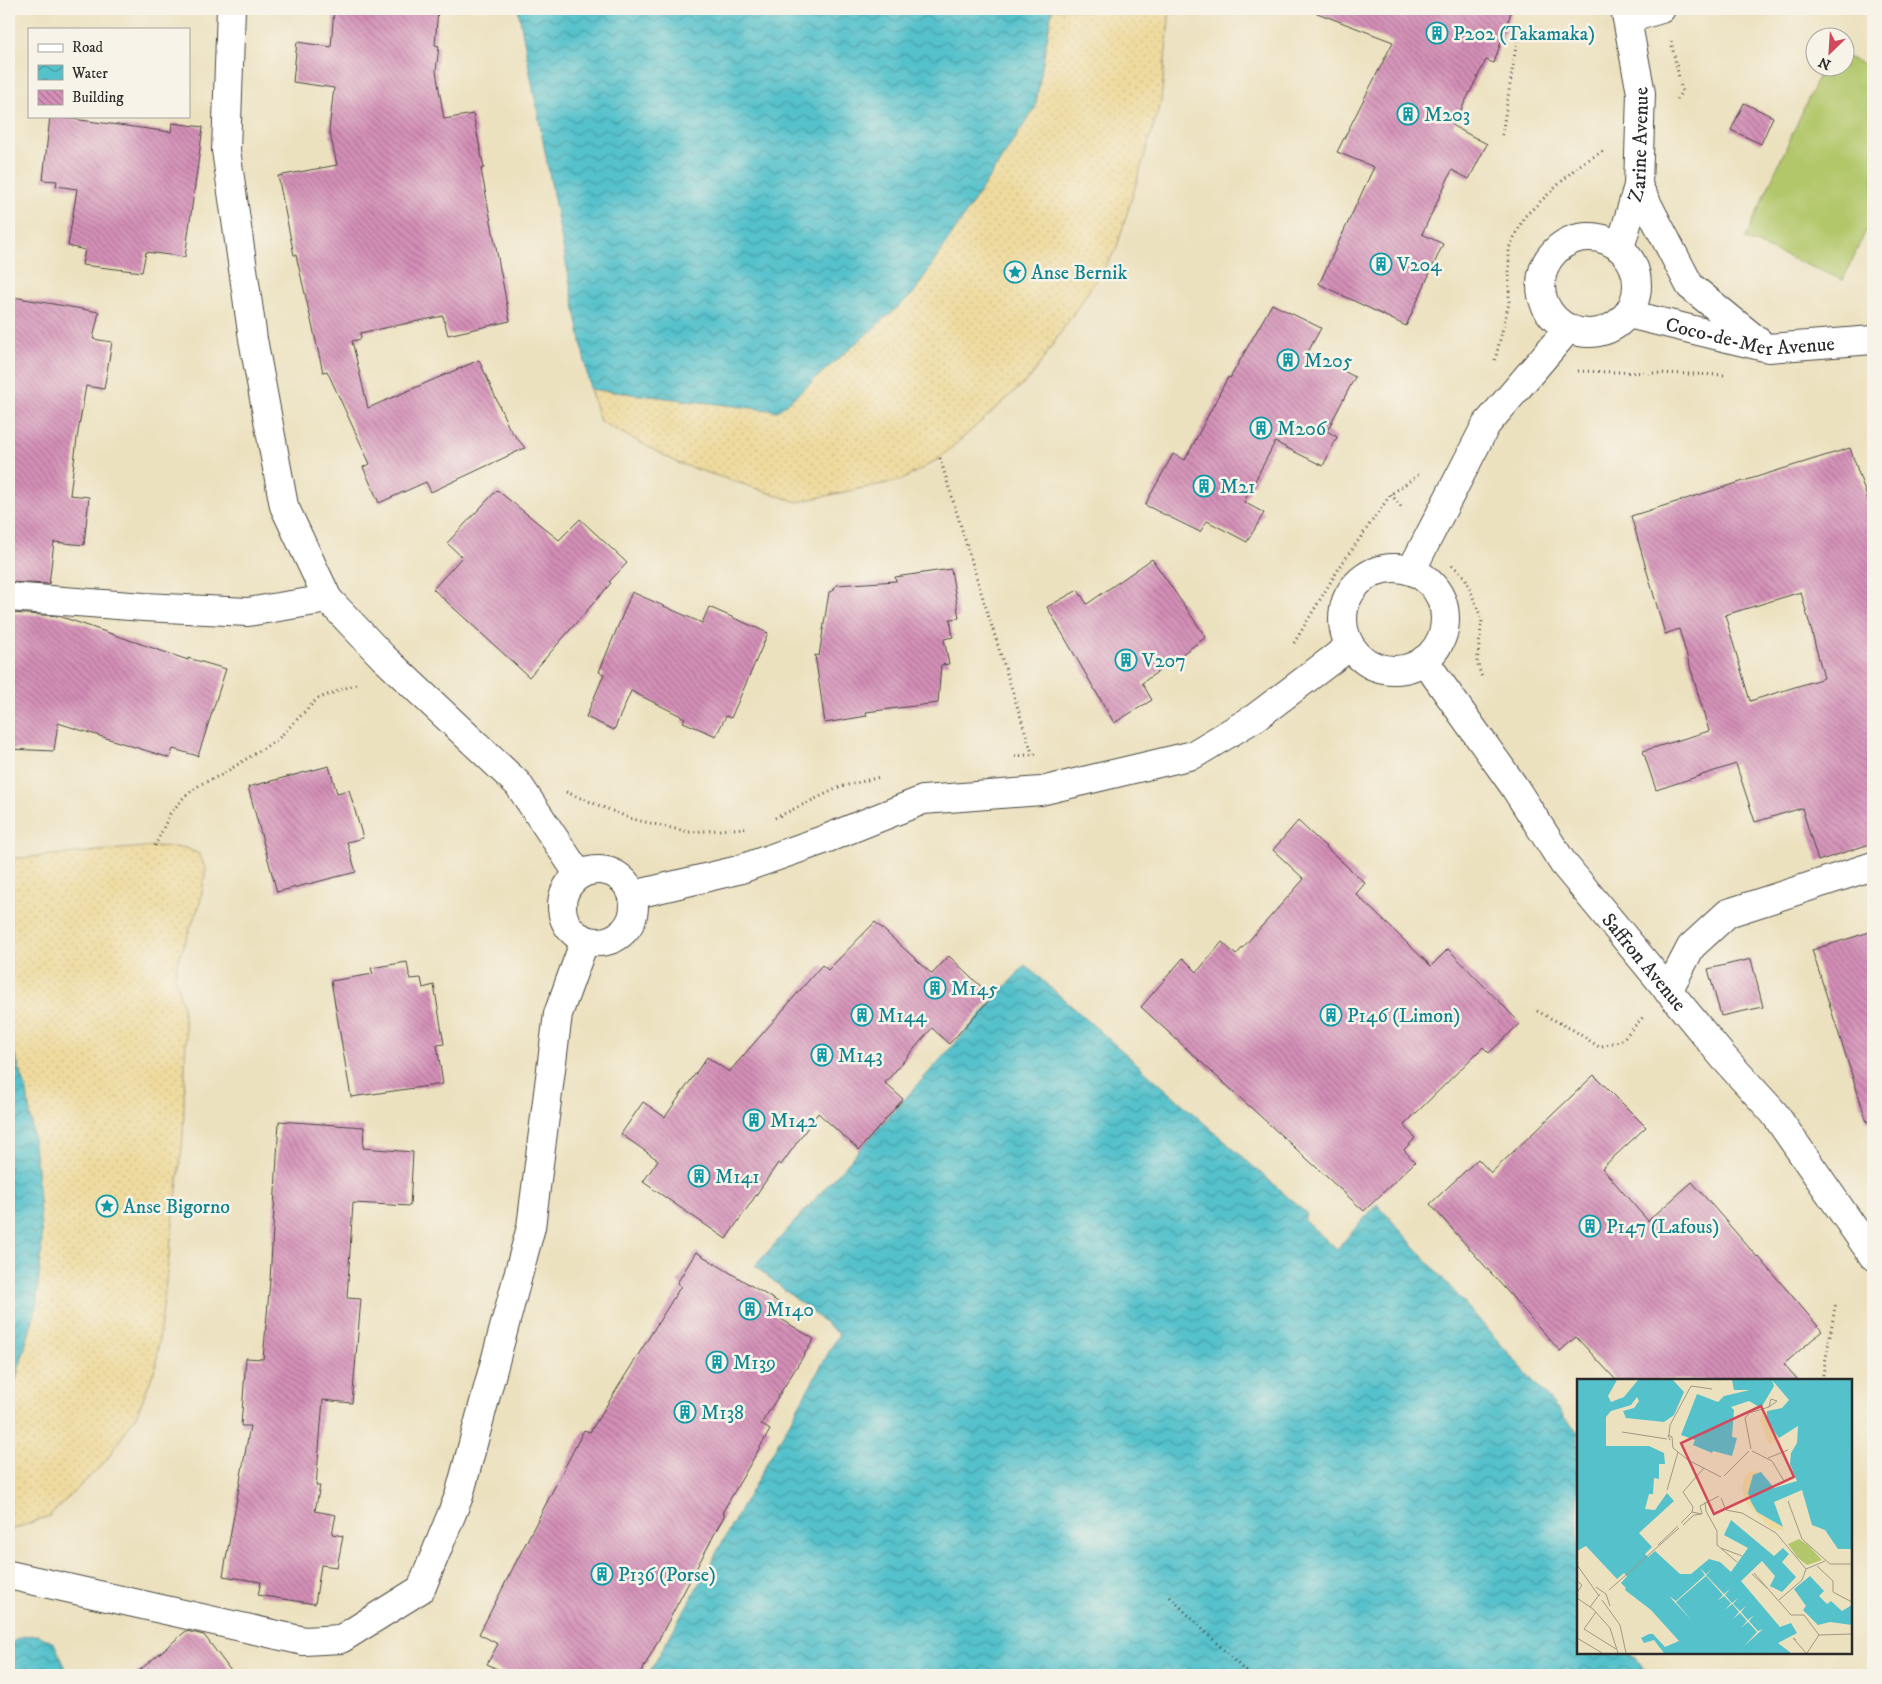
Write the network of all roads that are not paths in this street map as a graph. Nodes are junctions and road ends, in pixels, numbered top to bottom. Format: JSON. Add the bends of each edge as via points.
{"nodes":[{"id":1,"x":231,"y":9,"type":"edge"},
{"id":2,"x":1661,"y":9,"type":"edge"},
{"id":3,"x":1626,"y":14,"type":"edge"},
{"id":4,"x":1638,"y":186,"type":"junction"},
{"id":5,"x":1620,"y":248,"type":"junction"},
{"id":6,"x":1628,"y":314,"type":"junction"},
{"id":7,"x":1568,"y":329,"type":"junction"},
{"id":8,"x":1873,"y":340,"type":"edge"},
{"id":9,"x":1768,"y":348,"type":"junction"},
{"id":10,"x":1411,"y":571,"type":"junction"},
{"id":11,"x":9,"y":597,"type":"edge"},
{"id":12,"x":328,"y":600,"type":"junction"},
{"id":13,"x":1350,"y":646,"type":"junction"},
{"id":14,"x":1424,"y":660,"type":"junction"},
{"id":15,"x":1873,"y":866,"type":"edge"},
{"id":16,"x":579,"y":875,"type":"junction"},
{"id":17,"x":633,"y":896,"type":"junction"},
{"id":18,"x":585,"y":940,"type":"junction"},
{"id":19,"x":1668,"y":991,"type":"junction"},
{"id":20,"x":1873,"y":1256,"type":"edge"},
{"id":21,"x":9,"y":1574,"type":"edge"}],
"edges":[{"from":1,"to":12,"type":"street","via":[[226,150],[253,339],[284,506]]},
{"from":2,"to":3,"type":"street"},
{"from":3,"to":4,"type":"street","name":"Zarine Avenue","via":[[1641,93]]},
{"from":4,"to":5,"type":"street","name":"Zarine Avenue"},
{"from":4,"to":9,"type":"street","via":[[1690,286]]},
{"from":5,"to":6,"type":"street","via":[[1629,258],[1637,287],[1635,301]]},
{"from":5,"to":7,"type":"street","via":[[1605,240],[1589,237],[1572,239],[1547,260],[1540,291],[1555,320]]},
{"from":6,"to":7,"type":"street","via":[[1601,332],[1584,333]]},
{"from":6,"to":9,"type":"street","name":"Coco-de-Mer Avenue"},
{"from":7,"to":10,"type":"street","via":[[1486,425]]},
{"from":8,"to":9,"type":"street","name":"Coco-de-Mer Avenue"},
{"from":10,"to":13,"type":"street","via":[[1376,570],[1360,580],[1349,594],[1343,610],[1344,629]]},
{"from":10,"to":14,"type":"street","via":[[1426,578],[1443,605],[1442,637]]},
{"from":11,"to":12,"type":"street","via":[[248,612]]},
{"from":12,"to":16,"type":"street","via":[[383,657],[518,784]]},
{"from":13,"to":14,"type":"street","via":[[1375,666],[1406,668]]},
{"from":13,"to":17,"type":"street","via":[[1256,716],[1193,755],[1041,791],[923,800],[738,870]]},
{"from":14,"to":19,"type":"street","name":"Saffron Avenue","via":[[1513,785],[1563,863]]},
{"from":15,"to":19,"type":"street","via":[[1728,913],[1691,947]]},
{"from":16,"to":17,"type":"street","via":[[590,870],[611,872],[625,882]]},
{"from":16,"to":18,"type":"street","via":[[564,892],[563,915],[574,934]]},
{"from":17,"to":18,"type":"street","via":[[635,907],[628,929],[608,942]]},
{"from":18,"to":21,"type":"street","via":[[558,1014],[531,1227],[459,1496],[422,1589],[341,1639],[304,1641]]},
{"from":19,"to":20,"type":"street","name":"Saffron Avenue","via":[[1774,1114]]}]}
